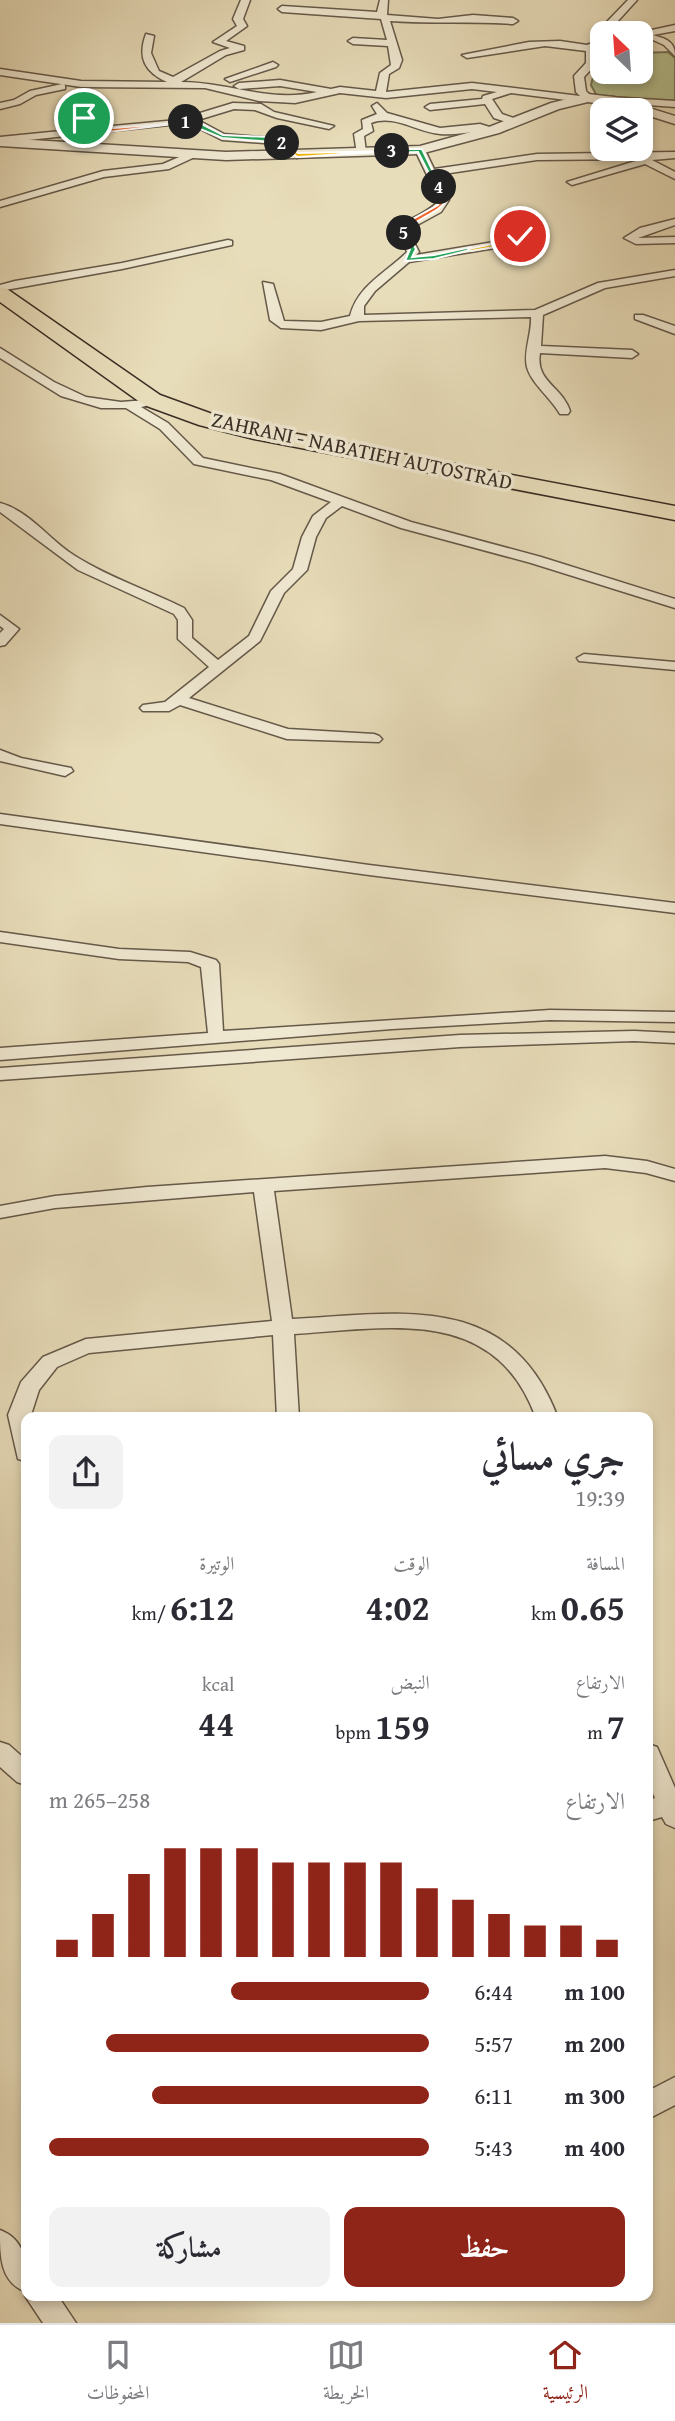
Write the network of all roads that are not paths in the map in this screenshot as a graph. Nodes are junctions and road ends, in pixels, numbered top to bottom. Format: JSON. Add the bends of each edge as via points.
{"nodes":[{"id":1,"x":246,"y":0,"type":"edge"},
{"id":2,"x":384,"y":0,"type":"edge"},
{"id":3,"x":634,"y":0,"type":"edge"},
{"id":4,"x":282,"y":9,"type":"dead end"},
{"id":5,"x":383,"y":17,"type":"junction"},
{"id":6,"x":513,"y":21,"type":"dead end"},
{"id":7,"x":613,"y":21,"type":"edge"},
{"id":8,"x":675,"y":28,"type":"edge"},
{"id":9,"x":653,"y":32,"type":"edge"},
{"id":10,"x":149,"y":36,"type":"dead end"},
{"id":11,"x":653,"y":38,"type":"edge"},
{"id":12,"x":353,"y":41,"type":"dead end"},
{"id":13,"x":392,"y":43,"type":"junction"},
{"id":14,"x":590,"y":45,"type":"edge"},
{"id":15,"x":675,"y":53,"type":"edge"},
{"id":16,"x":467,"y":55,"type":"dead end"},
{"id":17,"x":273,"y":65,"type":"dead end"},
{"id":18,"x":590,"y":65,"type":"edge"},
{"id":19,"x":0,"y":73,"type":"edge"},
{"id":20,"x":68,"y":82,"type":"junction"},
{"id":21,"x":177,"y":83,"type":"junction"},
{"id":22,"x":213,"y":86,"type":"junction"},
{"id":23,"x":483,"y":86,"type":"junction"},
{"id":24,"x":512,"y":90,"type":"junction"},
{"id":25,"x":331,"y":92,"type":"junction"},
{"id":26,"x":384,"y":93,"type":"junction"},
{"id":27,"x":487,"y":99,"type":"junction"},
{"id":28,"x":585,"y":99,"type":"junction"},
{"id":29,"x":590,"y":99,"type":"edge"},
{"id":30,"x":287,"y":100,"type":"junction"},
{"id":31,"x":653,"y":103,"type":"edge"},
{"id":32,"x":675,"y":104,"type":"edge"},
{"id":33,"x":0,"y":106,"type":"edge"},
{"id":34,"x":258,"y":107,"type":"junction"},
{"id":35,"x":430,"y":107,"type":"dead end"},
{"id":36,"x":89,"y":111,"type":"dead end"},
{"id":37,"x":653,"y":113,"type":"edge"},
{"id":38,"x":383,"y":115,"type":"junction"},
{"id":39,"x":675,"y":120,"type":"edge"},
{"id":40,"x":190,"y":121,"type":"junction"},
{"id":41,"x":514,"y":122,"type":"junction"},
{"id":42,"x":329,"y":126,"type":"dead end"},
{"id":43,"x":460,"y":130,"type":"junction"},
{"id":44,"x":494,"y":130,"type":"junction"},
{"id":45,"x":101,"y":131,"type":"junction"},
{"id":46,"x":472,"y":137,"type":"junction"},
{"id":47,"x":0,"y":141,"type":"edge"},
{"id":48,"x":420,"y":150,"type":"junction"},
{"id":49,"x":362,"y":152,"type":"junction"},
{"id":50,"x":193,"y":154,"type":"junction"},
{"id":51,"x":297,"y":155,"type":"junction"},
{"id":52,"x":675,"y":155,"type":"edge"},
{"id":53,"x":590,"y":157,"type":"edge"},
{"id":54,"x":653,"y":157,"type":"edge"},
{"id":55,"x":638,"y":161,"type":"edge"},
{"id":56,"x":652,"y":161,"type":"edge"},
{"id":57,"x":431,"y":173,"type":"junction"},
{"id":58,"x":675,"y":176,"type":"edge"},
{"id":59,"x":572,"y":182,"type":"dead end"},
{"id":60,"x":0,"y":204,"type":"edge"},
{"id":61,"x":675,"y":222,"type":"edge"},
{"id":62,"x":523,"y":223,"type":"dead end"},
{"id":63,"x":675,"y":240,"type":"edge"},
{"id":64,"x":228,"y":243,"type":"dead end"},
{"id":65,"x":407,"y":259,"type":"junction"},
{"id":66,"x":675,"y":274,"type":"edge"},
{"id":67,"x":267,"y":284,"type":"dead end"},
{"id":68,"x":0,"y":290,"type":"edge"},
{"id":69,"x":0,"y":302,"type":"edge"},
{"id":70,"x":537,"y":313,"type":"junction"},
{"id":71,"x":639,"y":317,"type":"dead end"},
{"id":72,"x":359,"y":318,"type":"junction"},
{"id":73,"x":675,"y":330,"type":"edge"},
{"id":74,"x":534,"y":349,"type":"junction"},
{"id":75,"x":0,"y":352,"type":"edge"},
{"id":76,"x":632,"y":354,"type":"dead end"},
{"id":77,"x":136,"y":404,"type":"junction"},
{"id":78,"x":564,"y":411,"type":"dead end"},
{"id":79,"x":341,"y":501,"type":"junction"},
{"id":80,"x":0,"y":507,"type":"edge"},
{"id":81,"x":675,"y":515,"type":"edge"},
{"id":82,"x":675,"y":604,"type":"edge"},
{"id":83,"x":0,"y":619,"type":"edge"},
{"id":84,"x":0,"y":642,"type":"edge"},
{"id":85,"x":584,"y":658,"type":"dead end"},
{"id":86,"x":675,"y":666,"type":"edge"},
{"id":87,"x":219,"y":668,"type":"junction"},
{"id":88,"x":177,"y":699,"type":"junction"},
{"id":89,"x":148,"y":708,"type":"dead end"},
{"id":90,"x":374,"y":738,"type":"dead end"},
{"id":91,"x":0,"y":755,"type":"edge"},
{"id":92,"x":65,"y":771,"type":"dead end"},
{"id":93,"x":0,"y":819,"type":"edge"},
{"id":94,"x":675,"y":908,"type":"edge"},
{"id":95,"x":0,"y":937,"type":"edge"},
{"id":96,"x":675,"y":1017,"type":"edge"},
{"id":97,"x":454,"y":1020,"type":"junction"},
{"id":98,"x":215,"y":1030,"type":"dead end"},
{"id":99,"x":675,"y":1038,"type":"edge"},
{"id":100,"x":460,"y":1041,"type":"junction"},
{"id":101,"x":0,"y":1054,"type":"edge"},
{"id":102,"x":0,"y":1074,"type":"edge"},
{"id":103,"x":675,"y":1175,"type":"edge"},
{"id":104,"x":263,"y":1185,"type":"junction"},
{"id":105,"x":0,"y":1212,"type":"edge"},
{"id":106,"x":283,"y":1326,"type":"junction"},
{"id":107,"x":288,"y":1412,"type":"edge"},
{"id":108,"x":545,"y":1412,"type":"edge"},
{"id":109,"x":21,"y":1426,"type":"edge"},
{"id":110,"x":0,"y":1752,"type":"edge"},
{"id":111,"x":21,"y":1770,"type":"edge"},
{"id":112,"x":653,"y":1772,"type":"edge"},
{"id":113,"x":664,"y":1811,"type":"edge"},
{"id":114,"x":675,"y":2090,"type":"edge"},
{"id":115,"x":653,"y":2103,"type":"edge"},
{"id":116,"x":0,"y":2244,"type":"edge"},
{"id":117,"x":21,"y":2271,"type":"edge"},
{"id":118,"x":44,"y":2301,"type":"edge"},
{"id":119,"x":61,"y":2323,"type":"edge"}],
"edges":[{"from":1,"to":21,"type":"street","via":[[238,19],[240,29],[218,41],[241,48],[223,53]]},
{"from":2,"to":5,"type":"street"},
{"from":3,"to":7,"type":"street"},
{"from":4,"to":5,"type":"street"},
{"from":5,"to":6,"type":"street"},
{"from":5,"to":13,"type":"street"},
{"from":8,"to":9,"type":"street"},
{"from":10,"to":21,"type":"street","via":[[146,53],[155,73]]},
{"from":11,"to":15,"type":"street","via":[[667,43]]},
{"from":12,"to":13,"type":"street"},
{"from":13,"to":26,"type":"street","via":[[397,60],[385,73]]},
{"from":14,"to":16,"type":"street","via":[[529,45]]},
{"from":17,"to":22,"type":"street"},
{"from":18,"to":28,"type":"street","via":[[579,76]]},
{"from":19,"to":20,"type":"street"},
{"from":20,"to":21,"type":"street"},
{"from":20,"to":33,"type":"street"},
{"from":21,"to":22,"type":"street"},
{"from":22,"to":25,"type":"street","via":[[280,83]]},
{"from":22,"to":30,"type":"street"},
{"from":23,"to":24,"type":"street"},
{"from":23,"to":26,"type":"street"},
{"from":23,"to":27,"type":"street"},
{"from":24,"to":27,"type":"street"},
{"from":24,"to":28,"type":"street"},
{"from":25,"to":26,"type":"street"},
{"from":25,"to":30,"type":"street"},
{"from":26,"to":38,"type":"street","via":[[373,102]]},
{"from":27,"to":35,"type":"street"},
{"from":27,"to":41,"type":"street","via":[[498,116]]},
{"from":28,"to":29,"type":"street"},
{"from":28,"to":41,"type":"street"},
{"from":30,"to":34,"type":"street"},
{"from":31,"to":32,"type":"street"},
{"from":34,"to":40,"type":"street","via":[[233,106]]},
{"from":34,"to":42,"type":"street"},
{"from":36,"to":45,"type":"street","via":[[84,118]]},
{"from":37,"to":39,"type":"street"},
{"from":38,"to":43,"type":"street","via":[[440,131]]},
{"from":38,"to":49,"type":"street","via":[[366,122],[368,131],[359,134]]},
{"from":40,"to":45,"type":"street"},
{"from":40,"to":51,"type":"street","via":[[222,136],[279,141]]},
{"from":41,"to":44,"type":"street"},
{"from":43,"to":44,"type":"street"},
{"from":43,"to":46,"type":"street"},
{"from":44,"to":46,"type":"street"},
{"from":45,"to":47,"type":"street"},
{"from":46,"to":48,"type":"street"},
{"from":47,"to":50,"type":"street"},
{"from":48,"to":49,"type":"street"},
{"from":48,"to":57,"type":"street"},
{"from":49,"to":51,"type":"street"},
{"from":50,"to":51,"type":"street"},
{"from":50,"to":60,"type":"street","via":[[165,167],[103,174]]},
{"from":52,"to":54,"type":"street"},
{"from":53,"to":57,"type":"street","via":[[537,157]]},
{"from":55,"to":59,"type":"street"},
{"from":56,"to":58,"type":"street"},
{"from":57,"to":65,"type":"street","via":[[444,200],[437,210],[403,230],[413,252]]},
{"from":61,"to":63,"type":"street","via":[[629,238]]},
{"from":62,"to":65,"type":"street","via":[[525,231],[515,241]]},
{"from":64,"to":68,"type":"street","via":[[56,279],[34,279]]},
{"from":65,"to":72,"type":"street","via":[[370,289],[356,312]]},
{"from":66,"to":70,"type":"street","via":[[602,285]]},
{"from":67,"to":72,"type":"street","via":[[281,324],[321,326]]},
{"from":68,"to":81,"type":"highway","name":"ZAHRANI - NABATIEH AUTOSTRAD","via":[[152,400],[207,420]]},
{"from":69,"to":77,"type":"highway","name":"ZAHRANI - NABATIEH AUTOSTRAD"},
{"from":70,"to":72,"type":"street"},
{"from":70,"to":74,"type":"street"},
{"from":71,"to":73,"type":"street"},
{"from":74,"to":76,"type":"street"},
{"from":74,"to":78,"type":"street","via":[[532,365],[537,377]]},
{"from":75,"to":77,"type":"street","via":[[77,400]]},
{"from":77,"to":79,"type":"street","via":[[199,461],[275,477]]},
{"from":77,"to":81,"type":"highway","name":"ZAHRANI - NABATIEH AUTOSTRAD","via":[[223,430]]},
{"from":79,"to":82,"type":"street","via":[[406,525]]},
{"from":79,"to":87,"type":"street","via":[[320,516],[300,570],[278,591],[255,638]]},
{"from":80,"to":87,"type":"street","via":[[72,560],[179,611],[185,620],[185,639]]},
{"from":83,"to":84,"type":"street","via":[[12,629]]},
{"from":85,"to":86,"type":"street"},
{"from":87,"to":88,"type":"street"},
{"from":88,"to":89,"type":"street","via":[[165,707]]},
{"from":88,"to":90,"type":"street","via":[[288,734]]},
{"from":91,"to":92,"type":"street"},
{"from":93,"to":94,"type":"street"},
{"from":95,"to":98,"type":"street","via":[[119,954],[190,957],[210,964]]},
{"from":96,"to":97,"type":"street","via":[[551,1015]]},
{"from":97,"to":100,"type":"street"},
{"from":97,"to":101,"type":"street"},
{"from":99,"to":100,"type":"street"},
{"from":100,"to":102,"type":"street"},
{"from":103,"to":104,"type":"street","via":[[605,1162]]},
{"from":104,"to":105,"type":"street","via":[[55,1202]]},
{"from":104,"to":106,"type":"street"},
{"from":106,"to":107,"type":"street"},
{"from":106,"to":108,"type":"street","via":[[412,1320],[473,1333],[520,1366]]},
{"from":106,"to":109,"type":"street","via":[[86,1346],[50,1362],[29,1387],[19,1415]]},
{"from":110,"to":111,"type":"street"},
{"from":112,"to":113,"type":"street"},
{"from":114,"to":115,"type":"street"},
{"from":116,"to":117,"type":"street"},
{"from":118,"to":119,"type":"street"}]}
